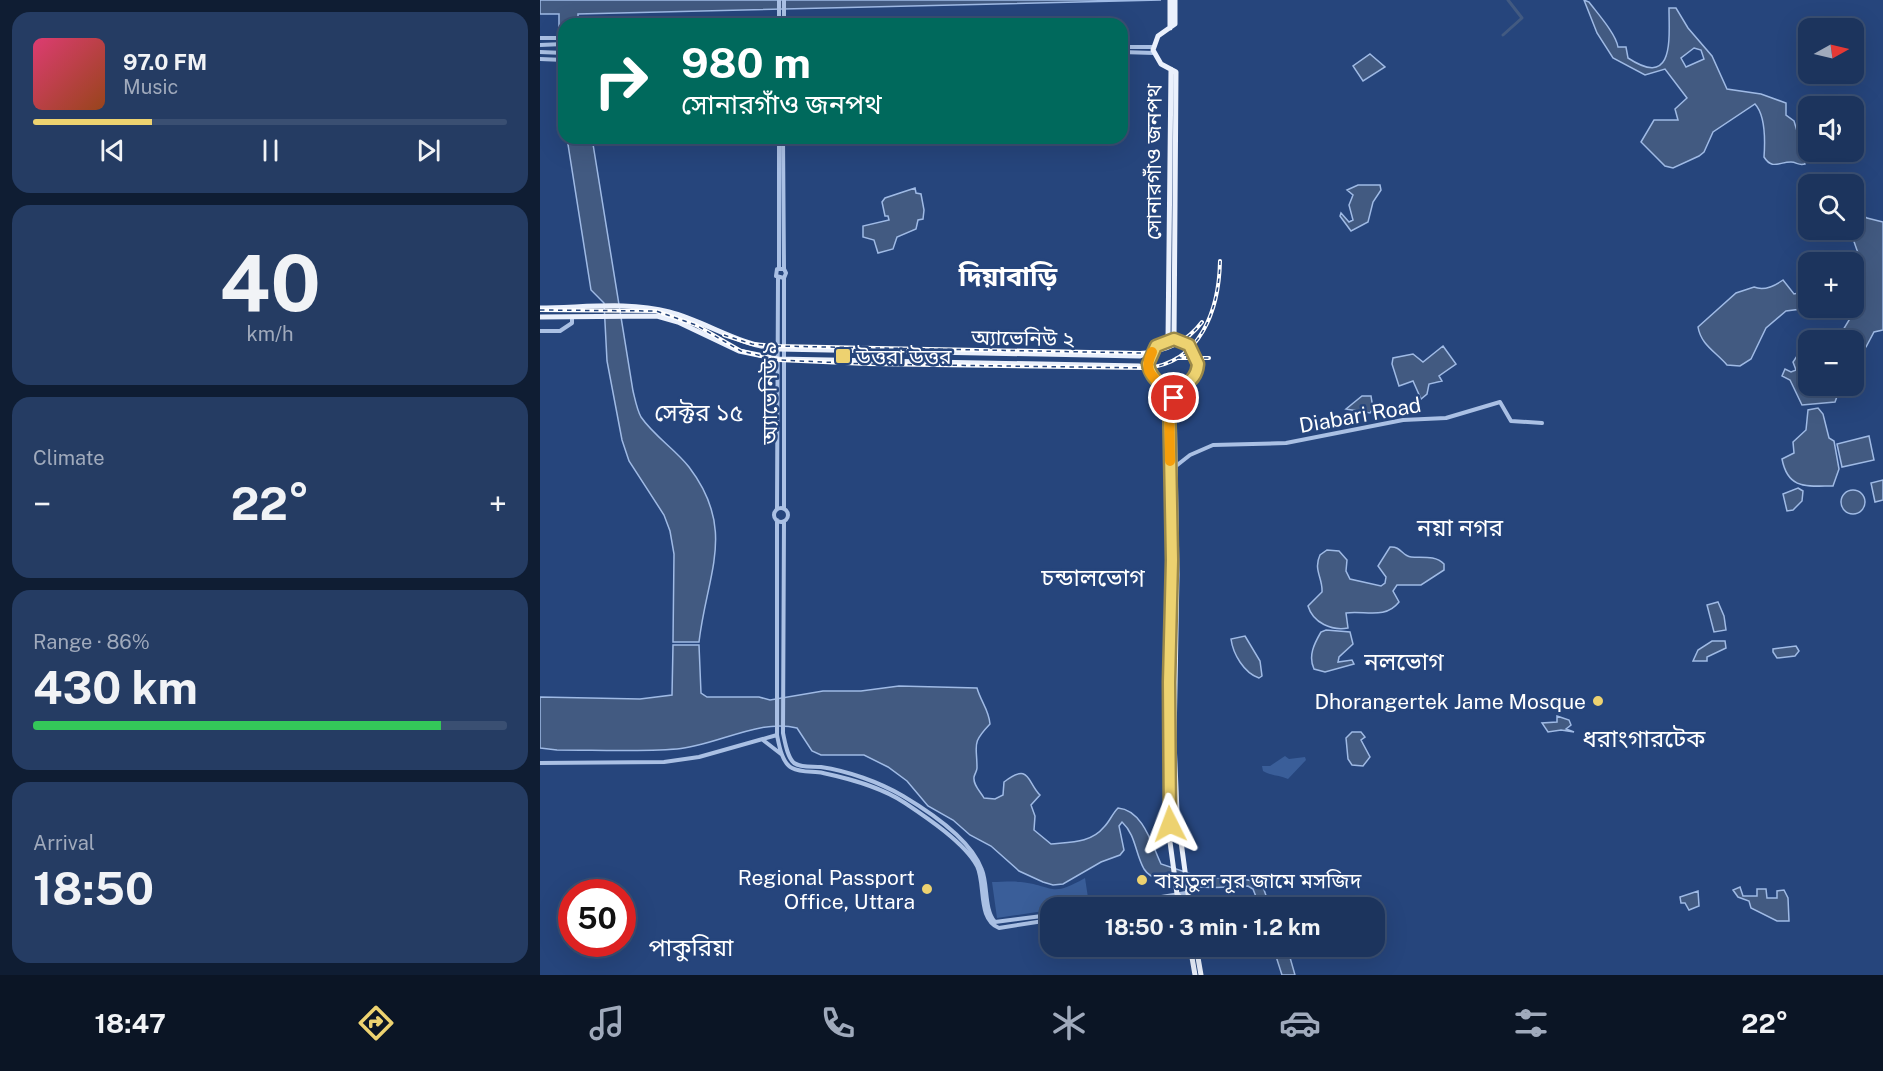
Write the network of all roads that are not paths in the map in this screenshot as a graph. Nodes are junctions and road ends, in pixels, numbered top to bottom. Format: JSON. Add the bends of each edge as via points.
{"nodes":[{"id":1,"x":779,"y":0,"type":"edge"},
{"id":2,"x":784,"y":0,"type":"edge"},
{"id":3,"x":1170,"y":0,"type":"edge"},
{"id":4,"x":1175,"y":0,"type":"edge"},
{"id":5,"x":781,"y":14,"type":"junction"},
{"id":6,"x":780,"y":18,"type":"edge"},
{"id":7,"x":782,"y":18,"type":"edge"},
{"id":8,"x":1172,"y":26,"type":"junction"},
{"id":9,"x":540,"y":38,"type":"edge"},
{"id":10,"x":558,"y":38,"type":"edge"},
{"id":11,"x":558,"y":44,"type":"edge"},
{"id":12,"x":540,"y":45,"type":"edge"},
{"id":13,"x":1128,"y":48,"type":"edge"},
{"id":14,"x":1151,"y":50,"type":"junction"},
{"id":15,"x":540,"y":52,"type":"edge"},
{"id":16,"x":1128,"y":52,"type":"edge"},
{"id":17,"x":558,"y":53,"type":"edge"},
{"id":18,"x":540,"y":59,"type":"edge"},
{"id":19,"x":558,"y":59,"type":"edge"},
{"id":20,"x":781,"y":144,"type":"edge"},
{"id":21,"x":781,"y":268,"type":"junction"},
{"id":22,"x":781,"y":278,"type":"junction"},
{"id":23,"x":540,"y":308,"type":"edge"},
{"id":24,"x":540,"y":316,"type":"edge"},
{"id":25,"x":572,"y":317,"type":"junction"},
{"id":26,"x":540,"y":331,"type":"edge"},
{"id":27,"x":1171,"y":339,"type":"junction"},
{"id":28,"x":781,"y":349,"type":"junction"},
{"id":29,"x":1152,"y":351,"type":"junction"},
{"id":30,"x":781,"y":359,"type":"junction"},
{"id":31,"x":1149,"y":372,"type":"junction"},
{"id":32,"x":1165,"y":388,"type":"junction"},
{"id":33,"x":1180,"y":388,"type":"junction"},
{"id":34,"x":1542,"y":423,"type":"dead end"},
{"id":35,"x":1176,"y":466,"type":"junction"},
{"id":36,"x":1174,"y":491,"type":"junction"},
{"id":37,"x":777,"y":509,"type":"junction"},
{"id":38,"x":784,"y":509,"type":"junction"},
{"id":39,"x":777,"y":520,"type":"junction"},
{"id":40,"x":784,"y":521,"type":"junction"},
{"id":41,"x":777,"y":684,"type":"junction"},
{"id":42,"x":783,"y":684,"type":"junction"},
{"id":43,"x":777,"y":734,"type":"junction"},
{"id":44,"x":762,"y":740,"type":"junction"},
{"id":45,"x":783,"y":756,"type":"junction"},
{"id":46,"x":540,"y":763,"type":"edge"},
{"id":47,"x":1181,"y":841,"type":"junction"},
{"id":48,"x":1170,"y":842,"type":"junction"},
{"id":49,"x":1177,"y":891,"type":"junction"},
{"id":50,"x":1189,"y":893,"type":"junction"},
{"id":51,"x":1148,"y":897,"type":"edge"},
{"id":52,"x":1180,"y":897,"type":"edge"},
{"id":53,"x":1185,"y":897,"type":"edge"},
{"id":54,"x":1189,"y":897,"type":"edge"},
{"id":55,"x":1040,"y":916,"type":"edge"},
{"id":56,"x":1040,"y":922,"type":"edge"},
{"id":57,"x":996,"y":925,"type":"junction"},
{"id":58,"x":1192,"y":957,"type":"edge"},
{"id":59,"x":1198,"y":957,"type":"edge"},
{"id":60,"x":1195,"y":975,"type":"edge"},
{"id":61,"x":1201,"y":975,"type":"edge"}],
"edges":[{"from":1,"to":5,"type":"street"},
{"from":2,"to":5,"type":"street"},
{"from":3,"to":8,"type":"main road"},
{"from":4,"to":8,"type":"main road"},
{"from":5,"to":6,"type":"street"},
{"from":5,"to":7,"type":"street"},
{"from":8,"to":14,"type":"main road","via":[[1158,36]]},
{"from":9,"to":10,"type":"street"},
{"from":11,"to":12,"type":"street"},
{"from":13,"to":14,"type":"street"},
{"from":14,"to":16,"type":"street"},
{"from":14,"to":27,"type":"main road","name":"সোনারগাঁও জনপথ","via":[[1161,64],[1173,71]]},
{"from":15,"to":17,"type":"street"},
{"from":18,"to":19,"type":"street"},
{"from":20,"to":21,"type":"street","name":"অ্যাভেনিউ ৯"},
{"from":21,"to":22,"type":"street","name":"অ্যাভেনিউ ৯","via":[[786,273]]},
{"from":21,"to":22,"type":"street","name":"অ্যাভেনিউ ৯","via":[[775,272]]},
{"from":22,"to":28,"type":"street","name":"অ্যাভেনিউ ৯"},
{"from":23,"to":28,"type":"main road","name":"অ্যাভেনিউ ২","via":[[668,311],[739,341]]},
{"from":24,"to":25,"type":"main road","name":"অ্যাভেনিউ ২"},
{"from":25,"to":26,"type":"street","via":[[572,323],[560,331]]},
{"from":25,"to":30,"type":"main road","name":"অ্যাভেনিউ ২","via":[[669,319],[739,351]]},
{"from":27,"to":29,"type":"main road"},
{"from":27,"to":33,"type":"main road","via":[[1189,345],[1198,364],[1191,381]]},
{"from":28,"to":29,"type":"main road","name":"অ্যাভেনিউ ২","via":[[1140,356]]},
{"from":28,"to":30,"type":"street","name":"অ্যাভেনিউ ৯"},
{"from":29,"to":31,"type":"main road"},
{"from":30,"to":31,"type":"main road","name":"অ্যাভেনিউ ২","via":[[1139,366]]},
{"from":30,"to":37,"type":"street","name":"অ্যাভেনিউ ৯"},
{"from":30,"to":38,"type":"street","name":"অ্যাভেনিউ ৯"},
{"from":31,"to":32,"type":"main road"},
{"from":32,"to":33,"type":"main road"},
{"from":32,"to":36,"type":"main road","via":[[1169,396]]},
{"from":33,"to":35,"type":"main road","via":[[1174,398]]},
{"from":34,"to":35,"type":"street","name":"Diabari Road","via":[[1511,421],[1500,402],[1446,418],[1403,420],[1286,443],[1221,443],[1203,448]]},
{"from":35,"to":36,"type":"main road"},
{"from":36,"to":47,"type":"main road","via":[[1174,741]]},
{"from":36,"to":48,"type":"main road"},
{"from":37,"to":38,"type":"street"},
{"from":37,"to":39,"type":"street","name":"অ্যাভেনিউ ৯"},
{"from":38,"to":40,"type":"street","name":"অ্যাভেনিউ ৯","via":[[788,516]]},
{"from":39,"to":40,"type":"street"},
{"from":39,"to":41,"type":"street","name":"অ্যাভেনিউ ৯"},
{"from":40,"to":42,"type":"street","name":"অ্যাভেনিউ ৯"},
{"from":41,"to":42,"type":"street"},
{"from":41,"to":43,"type":"street","name":"অ্যাভেনিউ ৯"},
{"from":42,"to":57,"type":"street","name":"অ্যাভেনিউ ৯","via":[[783,734],[795,764],[830,769],[894,791],[954,834],[982,868]]},
{"from":43,"to":44,"type":"street"},
{"from":43,"to":45,"type":"street","name":"অ্যাভেনিউ ৯"},
{"from":44,"to":45,"type":"street"},
{"from":44,"to":46,"type":"street","via":[[664,762]]},
{"from":45,"to":57,"type":"street","via":[[793,769],[838,776],[885,792],[928,819],[976,865],[986,913]]},
{"from":47,"to":48,"type":"main road"},
{"from":47,"to":50,"type":"main road"},
{"from":48,"to":49,"type":"main road"},
{"from":49,"to":50,"type":"street"},
{"from":49,"to":51,"type":"street"},
{"from":49,"to":52,"type":"main road"},
{"from":50,"to":53,"type":"street"},
{"from":50,"to":54,"type":"main road"},
{"from":55,"to":57,"type":"street"},
{"from":56,"to":57,"type":"street"},
{"from":58,"to":60,"type":"main road"},
{"from":59,"to":61,"type":"main road"}]}
